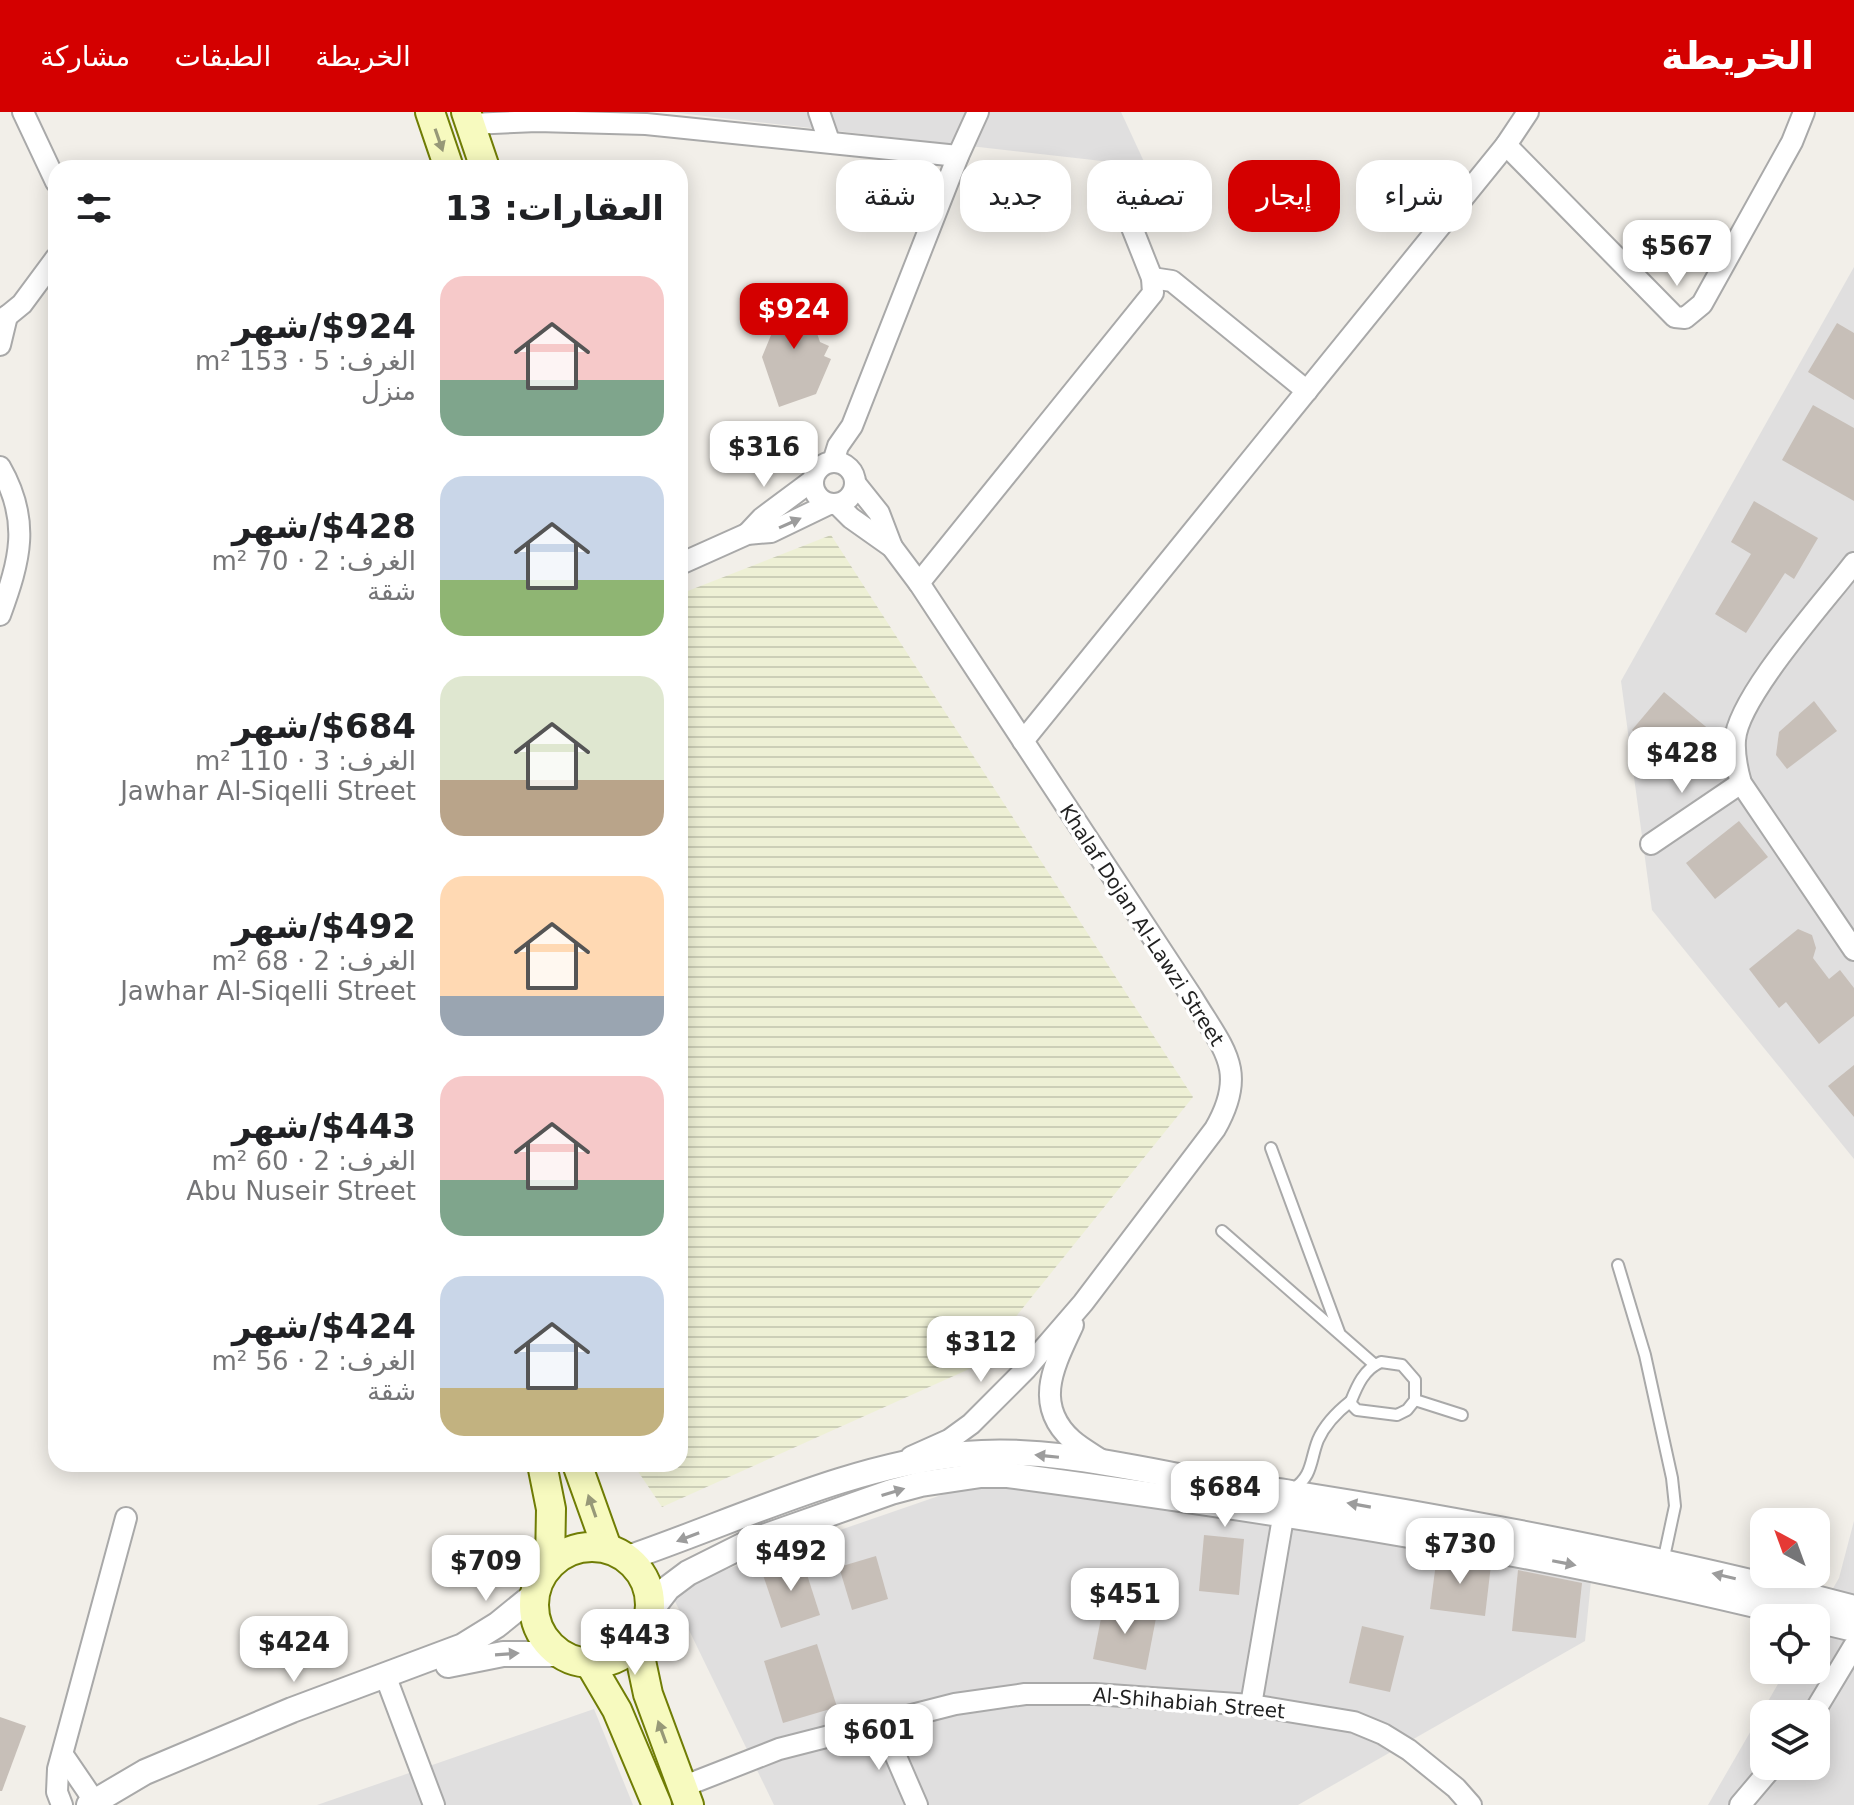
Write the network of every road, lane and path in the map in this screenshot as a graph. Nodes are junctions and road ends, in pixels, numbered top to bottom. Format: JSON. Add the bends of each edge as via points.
{"nodes":[{"id":1,"x":23,"y":112,"type":"edge"},
{"id":2,"x":430,"y":112,"type":"edge"},
{"id":3,"x":819,"y":112,"type":"edge"},
{"id":4,"x":978,"y":112,"type":"edge"},
{"id":5,"x":1528,"y":112,"type":"edge"},
{"id":6,"x":1804,"y":112,"type":"edge"},
{"id":7,"x":469,"y":118,"type":"edge"},
{"id":8,"x":645,"y":118,"type":"edge"},
{"id":9,"x":829,"y":141,"type":"junction"},
{"id":10,"x":1506,"y":145,"type":"junction"},
{"id":11,"x":958,"y":156,"type":"junction"},
{"id":12,"x":446,"y":160,"type":"edge"},
{"id":13,"x":482,"y":160,"type":"edge"},
{"id":14,"x":48,"y":165,"type":"edge"},
{"id":15,"x":1134,"y":232,"type":"edge"},
{"id":16,"x":48,"y":269,"type":"edge"},
{"id":17,"x":1152,"y":278,"type":"junction"},
{"id":18,"x":4,"y":319,"type":"edge"},
{"id":19,"x":0,"y":345,"type":"edge"},
{"id":20,"x":1307,"y":391,"type":"junction"},
{"id":21,"x":0,"y":467,"type":"edge"},
{"id":22,"x":846,"y":472,"type":"junction"},
{"id":23,"x":813,"y":480,"type":"junction"},
{"id":24,"x":833,"y":504,"type":"junction"},
{"id":25,"x":747,"y":534,"type":"junction"},
{"id":26,"x":892,"y":547,"type":"junction"},
{"id":27,"x":688,"y":560,"type":"edge"},
{"id":28,"x":1854,"y":563,"type":"edge"},
{"id":29,"x":919,"y":583,"type":"junction"},
{"id":30,"x":0,"y":615,"type":"edge"},
{"id":31,"x":1023,"y":741,"type":"junction"},
{"id":32,"x":1741,"y":783,"type":"junction"},
{"id":33,"x":1651,"y":844,"type":"dead end"},
{"id":34,"x":1854,"y":950,"type":"edge"},
{"id":35,"x":1271,"y":1148,"type":"dead end"},
{"id":36,"x":1222,"y":1231,"type":"dead end"},
{"id":37,"x":1618,"y":1265,"type":"dead end"},
{"id":38,"x":1083,"y":1303,"type":"junction"},
{"id":39,"x":1340,"y":1334,"type":"junction"},
{"id":40,"x":1375,"y":1365,"type":"junction"},
{"id":41,"x":1415,"y":1400,"type":"junction"},
{"id":42,"x":1351,"y":1401,"type":"junction"},
{"id":43,"x":1462,"y":1415,"type":"dead end"},
{"id":44,"x":1105,"y":1463,"type":"junction"},
{"id":45,"x":882,"y":1470,"type":"junction"},
{"id":46,"x":544,"y":1472,"type":"edge"},
{"id":47,"x":581,"y":1472,"type":"edge"},
{"id":48,"x":1286,"y":1503,"type":"junction"},
{"id":49,"x":126,"y":1518,"type":"dead end"},
{"id":50,"x":617,"y":1553,"type":"junction"},
{"id":51,"x":1663,"y":1562,"type":"junction"},
{"id":52,"x":550,"y":1564,"type":"junction"},
{"id":53,"x":534,"y":1595,"type":"junction"},
{"id":54,"x":1750,"y":1604,"type":"edge"},
{"id":55,"x":1854,"y":1608,"type":"edge"},
{"id":56,"x":651,"y":1610,"type":"junction"},
{"id":57,"x":1830,"y":1623,"type":"edge"},
{"id":58,"x":1854,"y":1629,"type":"edge"},
{"id":59,"x":637,"y":1642,"type":"junction"},
{"id":60,"x":1854,"y":1646,"type":"edge"},
{"id":61,"x":560,"y":1654,"type":"junction"},
{"id":62,"x":590,"y":1664,"type":"junction"},
{"id":63,"x":386,"y":1680,"type":"junction"},
{"id":64,"x":1821,"y":1700,"type":"edge"},
{"id":65,"x":1251,"y":1705,"type":"junction"},
{"id":66,"x":881,"y":1722,"type":"junction"},
{"id":67,"x":63,"y":1755,"type":"junction"},
{"id":68,"x":1761,"y":1780,"type":"edge"},
{"id":69,"x":686,"y":1796,"type":"edge"},
{"id":70,"x":98,"y":1804,"type":"edge"},
{"id":71,"x":62,"y":1805,"type":"edge"},
{"id":72,"x":434,"y":1805,"type":"edge"},
{"id":73,"x":657,"y":1805,"type":"edge"},
{"id":74,"x":917,"y":1805,"type":"edge"},
{"id":75,"x":1471,"y":1805,"type":"edge"},
{"id":76,"x":1740,"y":1805,"type":"edge"}],
"edges":[{"from":1,"to":14,"type":"street"},
{"from":2,"to":12,"type":"main road","one_way":true},
{"from":3,"to":9,"type":"street"},
{"from":4,"to":11,"type":"street"},
{"from":5,"to":10,"type":"street"},
{"from":6,"to":10,"type":"street","via":[[1702,304],[1685,318],[1675,317]]},
{"from":7,"to":8,"type":"street"},
{"from":7,"to":13,"type":"main road"},
{"from":8,"to":9,"type":"street"},
{"from":9,"to":11,"type":"street"},
{"from":10,"to":20,"type":"street"},
{"from":11,"to":22,"type":"street","via":[[852,426],[854,448]]},
{"from":15,"to":17,"type":"street"},
{"from":16,"to":18,"type":"street"},
{"from":17,"to":20,"type":"street","via":[[1172,281]]},
{"from":17,"to":29,"type":"street","via":[[1153,293],[1146,304]]},
{"from":18,"to":19,"type":"street"},
{"from":20,"to":31,"type":"street"},
{"from":21,"to":30,"type":"street","via":[[15,498],[21,543]]},
{"from":22,"to":23,"type":"street","via":[[820,468]]},
{"from":22,"to":24,"type":"street","via":[[850,497]]},
{"from":22,"to":26,"type":"street","name":"Khalaf Dojan Al-Lawzi Street","via":[[879,513]]},
{"from":23,"to":24,"type":"street","via":[[817,495]]},
{"from":23,"to":25,"type":"street"},
{"from":25,"to":24,"type":"street","one_way":true,"via":[[771,532]]},
{"from":24,"to":26,"type":"street","name":"Khalaf Dojan Al-Lawzi Street"},
{"from":25,"to":27,"type":"street"},
{"from":26,"to":29,"type":"street","name":"Khalaf Dojan Al-Lawzi Street"},
{"from":28,"to":32,"type":"street","via":[[1742,712],[1735,738]]},
{"from":29,"to":31,"type":"street","name":"Khalaf Dojan Al-Lawzi Street"},
{"from":31,"to":38,"type":"street","name":"Khalaf Dojan Al-Lawzi Street","via":[[1192,997],[1225,1054],[1233,1088],[1215,1129]]},
{"from":32,"to":33,"type":"street"},
{"from":32,"to":34,"type":"street"},
{"from":35,"to":39,"type":"lane"},
{"from":36,"to":39,"type":"lane"},
{"from":37,"to":51,"type":"lane","via":[[1645,1355],[1672,1478],[1675,1506]]},
{"from":38,"to":44,"type":"street","name":"Khalaf Dojan Al-Lawzi Street","via":[[1052,1371],[1050,1402],[1071,1440]]},
{"from":38,"to":45,"type":"street","name":"Khalaf Dojan Al-Lawzi Street","via":[[971,1424],[949,1440]]},
{"from":39,"to":40,"type":"lane"},
{"from":40,"to":41,"type":"lane","via":[[1395,1362],[1407,1369],[1417,1387]]},
{"from":40,"to":42,"type":"lane"},
{"from":41,"to":42,"type":"lane","via":[[1397,1415],[1357,1410]]},
{"from":41,"to":43,"type":"lane"},
{"from":42,"to":48,"type":"lane","via":[[1324,1430],[1307,1477]]},
{"from":44,"to":45,"type":"street","one_way":true,"via":[[983,1453]]},
{"from":44,"to":48,"type":"street","via":[[1231,1486]]},
{"from":45,"to":50,"type":"street","one_way":true},
{"from":46,"to":52,"type":"main road","via":[[551,1509]]},
{"from":50,"to":47,"type":"main road","one_way":true},
{"from":51,"to":48,"type":"street","one_way":true},
{"from":48,"to":54,"type":"street","one_way":true},
{"from":56,"to":48,"type":"street","one_way":true,"via":[[688,1573],[752,1541],[939,1480],[1008,1475],[1194,1499]]},
{"from":48,"to":65,"type":"street"},
{"from":49,"to":67,"type":"street"},
{"from":50,"to":52,"type":"main road","via":[[576,1548]]},
{"from":50,"to":56,"type":"main road","via":[[641,1572]]},
{"from":55,"to":51,"type":"street","one_way":true},
{"from":52,"to":53,"type":"main road"},
{"from":53,"to":61,"type":"main road","via":[[541,1635]]},
{"from":53,"to":63,"type":"street","via":[[463,1646]]},
{"from":56,"to":59,"type":"main road"},
{"from":57,"to":58,"type":"street"},
{"from":59,"to":62,"type":"main road","via":[[624,1654]]},
{"from":69,"to":59,"type":"main road","one_way":true,"via":[[648,1694]]},
{"from":60,"to":64,"type":"street"},
{"from":61,"to":62,"type":"main road"},
{"from":63,"to":61,"type":"street","one_way":true,"via":[[482,1656]]},
{"from":62,"to":73,"type":"main road","via":[[617,1710]]},
{"from":63,"to":70,"type":"street","via":[[145,1772]]},
{"from":63,"to":72,"type":"street"},
{"from":65,"to":66,"type":"street","name":"Al-Shihabiah Street","via":[[1025,1694]]},
{"from":65,"to":75,"type":"street","name":"Al-Shihabiah Street","via":[[1354,1722],[1383,1734],[1430,1765]]},
{"from":66,"to":69,"type":"street","name":"Al-Shihabiah Street","via":[[779,1749]]},
{"from":66,"to":74,"type":"street"},
{"from":67,"to":70,"type":"street"},
{"from":67,"to":71,"type":"street","via":[[56,1781]]},
{"from":68,"to":76,"type":"street"}]}
